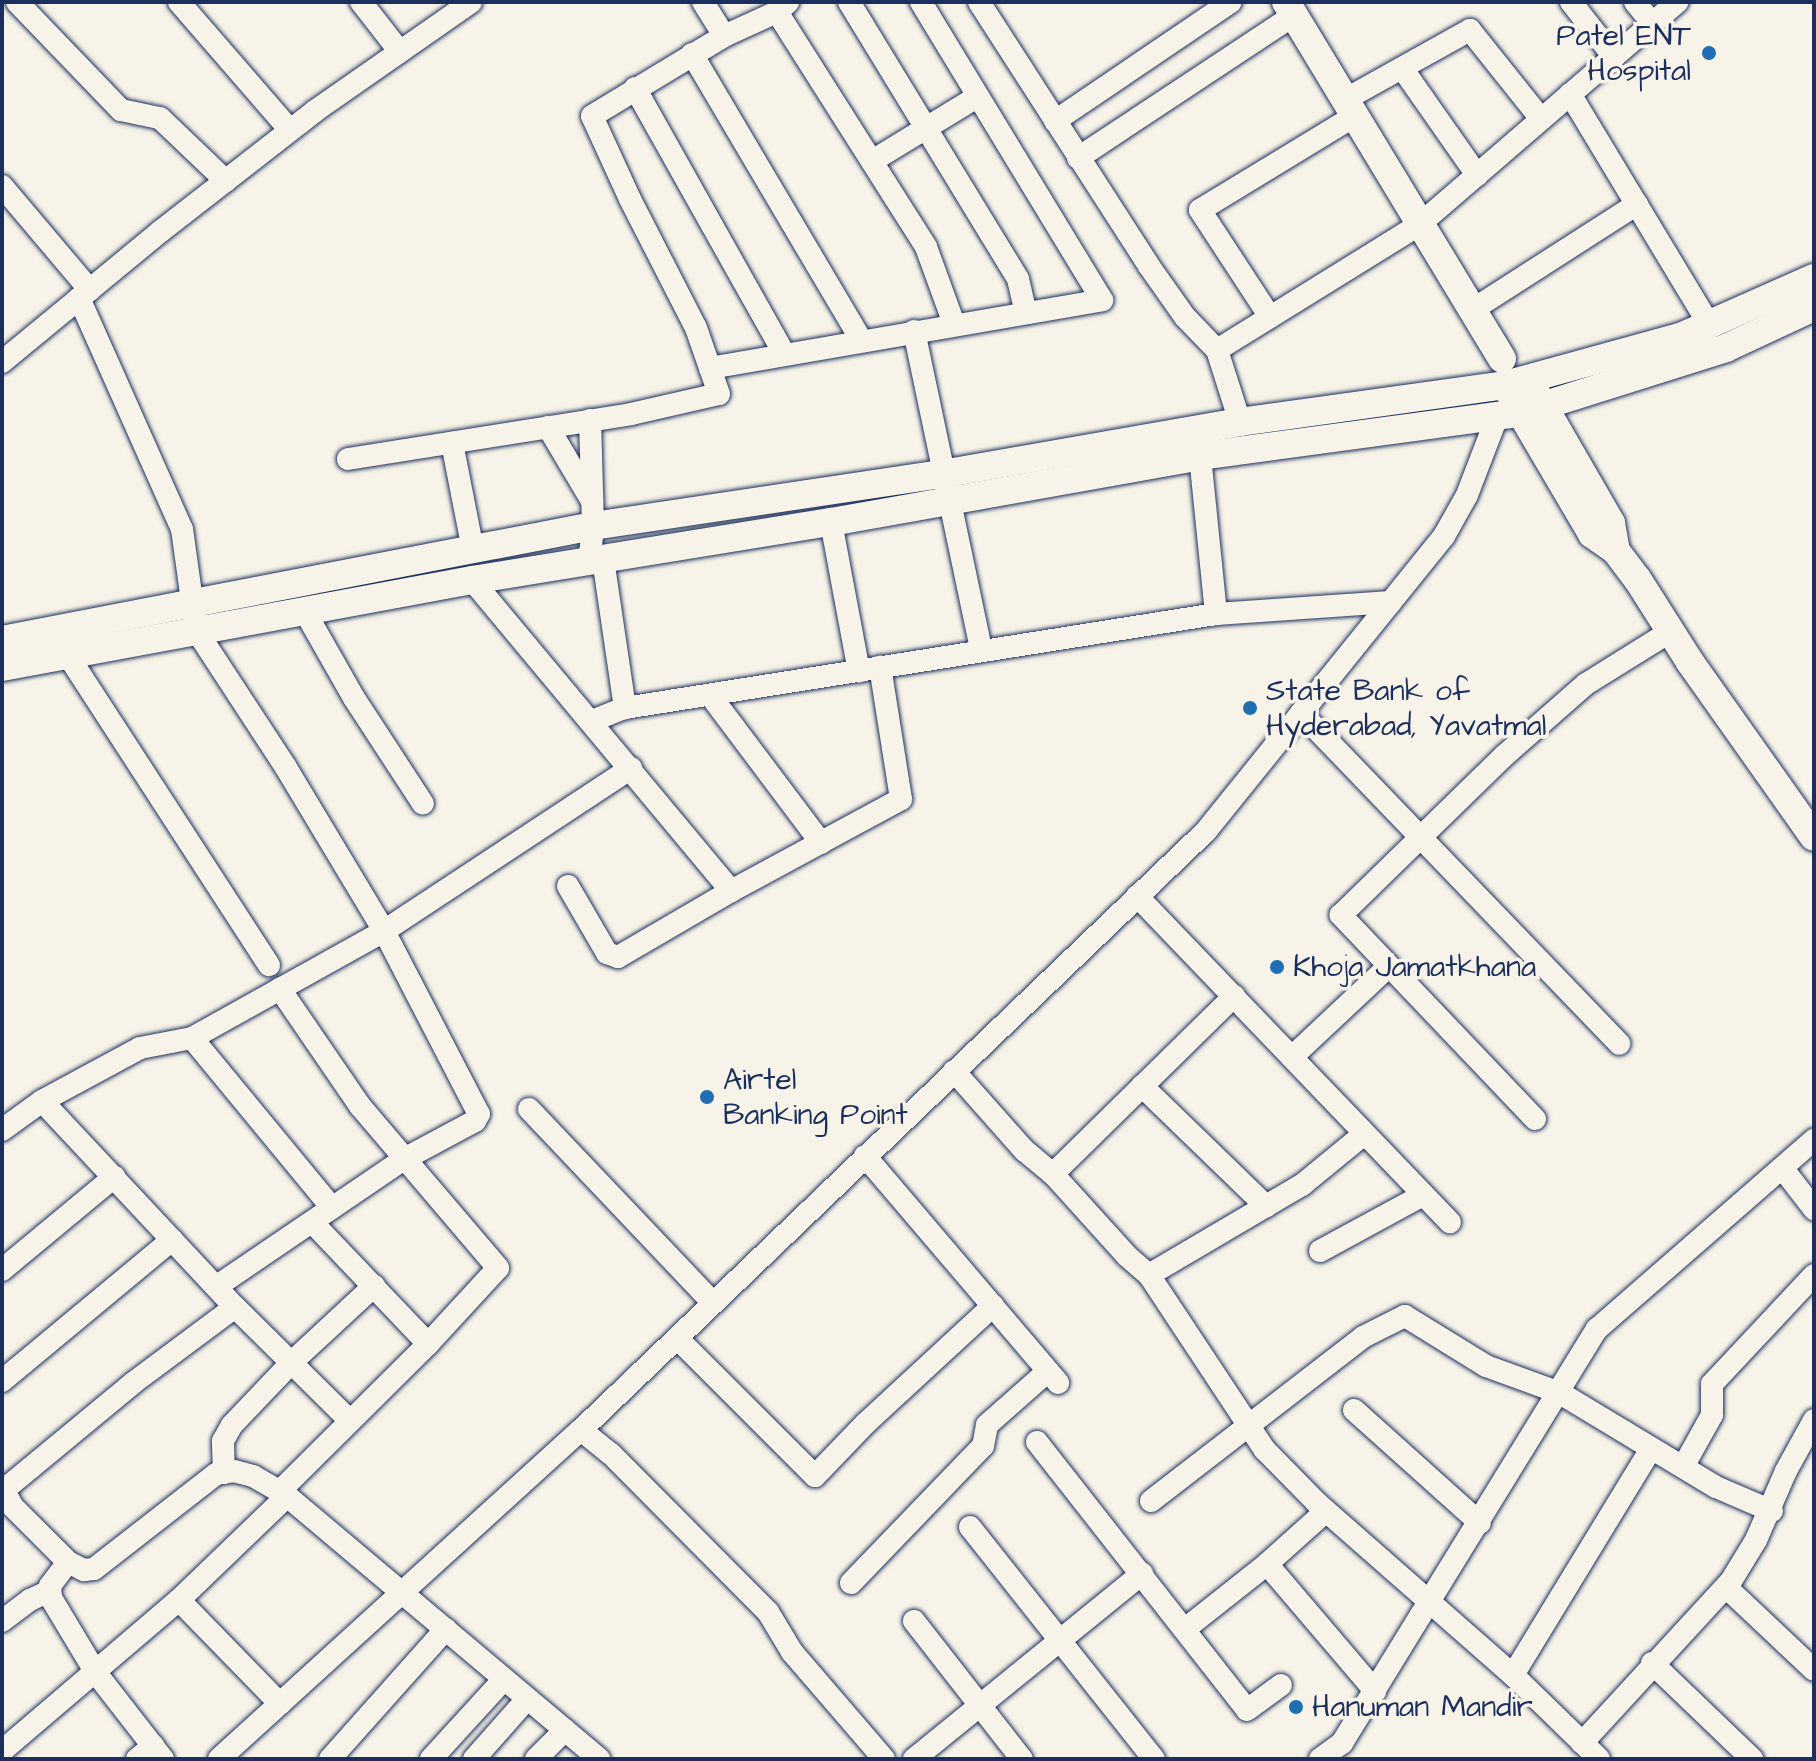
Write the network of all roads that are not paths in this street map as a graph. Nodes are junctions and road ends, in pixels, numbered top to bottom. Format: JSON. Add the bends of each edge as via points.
{"nodes":[{"id":1,"x":17,"y":2,"type":"edge"},
{"id":2,"x":179,"y":2,"type":"edge"},
{"id":3,"x":361,"y":2,"type":"edge"},
{"id":4,"x":471,"y":2,"type":"edge"},
{"id":5,"x":703,"y":2,"type":"edge"},
{"id":6,"x":849,"y":2,"type":"edge"},
{"id":7,"x":921,"y":2,"type":"edge"},
{"id":8,"x":979,"y":2,"type":"edge"},
{"id":9,"x":1231,"y":2,"type":"edge"},
{"id":10,"x":1571,"y":2,"type":"edge"},
{"id":11,"x":1635,"y":2,"type":"edge"},
{"id":12,"x":1677,"y":2,"type":"edge"},
{"id":13,"x":782,"y":7,"type":"edge"},
{"id":14,"x":1290,"y":9,"type":"edge"},
{"id":15,"x":1652,"y":23,"type":"junction"},
{"id":16,"x":724,"y":36,"type":"junction"},
{"id":17,"x":400,"y":52,"type":"junction"},
{"id":18,"x":692,"y":54,"type":"junction"},
{"id":19,"x":1614,"y":57,"type":"junction"},
{"id":20,"x":1402,"y":68,"type":"junction"},
{"id":21,"x":635,"y":88,"type":"junction"},
{"id":22,"x":1570,"y":94,"type":"junction"},
{"id":23,"x":977,"y":97,"type":"junction"},
{"id":24,"x":1351,"y":107,"type":"junction"},
{"id":25,"x":1541,"y":119,"type":"junction"},
{"id":26,"x":1055,"y":121,"type":"junction"},
{"id":27,"x":925,"y":129,"type":"junction"},
{"id":28,"x":290,"y":130,"type":"junction"},
{"id":29,"x":1078,"y":158,"type":"junction"},
{"id":30,"x":872,"y":161,"type":"junction"},
{"id":31,"x":1477,"y":175,"type":"junction"},
{"id":32,"x":226,"y":181,"type":"junction"},
{"id":33,"x":2,"y":186,"type":"edge"},
{"id":34,"x":1637,"y":204,"type":"junction"},
{"id":35,"x":1420,"y":224,"type":"junction"},
{"id":36,"x":1814,"y":278,"type":"edge"},
{"id":37,"x":85,"y":294,"type":"junction"},
{"id":38,"x":1814,"y":307,"type":"edge"},
{"id":39,"x":1472,"y":310,"type":"junction"},
{"id":40,"x":1026,"y":313,"type":"junction"},
{"id":41,"x":1270,"y":317,"type":"junction"},
{"id":42,"x":954,"y":324,"type":"junction"},
{"id":43,"x":1710,"y":326,"type":"junction"},
{"id":44,"x":914,"y":331,"type":"junction"},
{"id":45,"x":861,"y":340,"type":"junction"},
{"id":46,"x":1217,"y":350,"type":"junction"},
{"id":47,"x":784,"y":354,"type":"junction"},
{"id":48,"x":2,"y":362,"type":"edge"},
{"id":49,"x":710,"y":368,"type":"junction"},
{"id":50,"x":1511,"y":375,"type":"junction"},
{"id":51,"x":1520,"y":412,"type":"junction"},
{"id":52,"x":590,"y":420,"type":"junction"},
{"id":53,"x":1240,"y":422,"type":"junction"},
{"id":54,"x":548,"y":427,"type":"junction"},
{"id":55,"x":452,"y":443,"type":"junction"},
{"id":56,"x":1200,"y":456,"type":"junction"},
{"id":57,"x":348,"y":459,"type":"dead end"},
{"id":58,"x":945,"y":487,"type":"junction"},
{"id":59,"x":593,"y":514,"type":"junction"},
{"id":60,"x":831,"y":522,"type":"junction"},
{"id":61,"x":473,"y":550,"type":"junction"},
{"id":62,"x":596,"y":560,"type":"junction"},
{"id":63,"x":472,"y":580,"type":"junction"},
{"id":64,"x":1391,"y":602,"type":"junction"},
{"id":65,"x":304,"y":610,"type":"junction"},
{"id":66,"x":1216,"y":614,"type":"junction"},
{"id":67,"x":193,"y":618,"type":"junction"},
{"id":68,"x":1671,"y":631,"type":"junction"},
{"id":69,"x":2,"y":640,"type":"edge"},
{"id":70,"x":981,"y":649,"type":"junction"},
{"id":71,"x":67,"y":654,"type":"junction"},
{"id":72,"x":2,"y":667,"type":"edge"},
{"id":73,"x":869,"y":669,"type":"junction"},
{"id":74,"x":710,"y":695,"type":"junction"},
{"id":75,"x":625,"y":708,"type":"junction"},
{"id":76,"x":1301,"y":713,"type":"junction"},
{"id":77,"x":592,"y":721,"type":"junction"},
{"id":78,"x":631,"y":768,"type":"junction"},
{"id":79,"x":423,"y":804,"type":"dead end"},
{"id":80,"x":1421,"y":835,"type":"junction"},
{"id":81,"x":1814,"y":837,"type":"edge"},
{"id":82,"x":821,"y":843,"type":"junction"},
{"id":83,"x":568,"y":886,"type":"dead end"},
{"id":84,"x":731,"y":891,"type":"junction"},
{"id":85,"x":1137,"y":896,"type":"junction"},
{"id":86,"x":384,"y":931,"type":"junction"},
{"id":87,"x":269,"y":965,"type":"dead end"},
{"id":88,"x":1389,"y":966,"type":"junction"},
{"id":89,"x":280,"y":989,"type":"junction"},
{"id":90,"x":1234,"y":996,"type":"junction"},
{"id":91,"x":192,"y":1038,"type":"junction"},
{"id":92,"x":1619,"y":1044,"type":"dead end"},
{"id":93,"x":1292,"y":1057,"type":"junction"},
{"id":94,"x":954,"y":1071,"type":"junction"},
{"id":95,"x":1142,"y":1086,"type":"junction"},
{"id":96,"x":42,"y":1101,"type":"junction"},
{"id":97,"x":529,"y":1109,"type":"dead end"},
{"id":98,"x":1535,"y":1119,"type":"dead end"},
{"id":99,"x":2,"y":1130,"type":"edge"},
{"id":100,"x":1364,"y":1134,"type":"junction"},
{"id":101,"x":1814,"y":1140,"type":"edge"},
{"id":102,"x":865,"y":1156,"type":"junction"},
{"id":103,"x":404,"y":1159,"type":"junction"},
{"id":104,"x":1783,"y":1169,"type":"junction"},
{"id":105,"x":1053,"y":1174,"type":"junction"},
{"id":106,"x":114,"y":1177,"type":"junction"},
{"id":107,"x":1423,"y":1195,"type":"junction"},
{"id":108,"x":1266,"y":1206,"type":"junction"},
{"id":109,"x":332,"y":1208,"type":"junction"},
{"id":110,"x":1814,"y":1209,"type":"edge"},
{"id":111,"x":312,"y":1222,"type":"junction"},
{"id":112,"x":1450,"y":1222,"type":"dead end"},
{"id":113,"x":172,"y":1240,"type":"junction"},
{"id":114,"x":1320,"y":1251,"type":"dead end"},
{"id":115,"x":2,"y":1270,"type":"edge"},
{"id":116,"x":1149,"y":1275,"type":"junction"},
{"id":117,"x":1814,"y":1275,"type":"edge"},
{"id":118,"x":374,"y":1286,"type":"junction"},
{"id":119,"x":216,"y":1287,"type":"junction"},
{"id":120,"x":713,"y":1303,"type":"junction"},
{"id":121,"x":993,"y":1306,"type":"junction"},
{"id":122,"x":235,"y":1307,"type":"junction"},
{"id":123,"x":677,"y":1338,"type":"junction"},
{"id":124,"x":428,"y":1344,"type":"junction"},
{"id":125,"x":292,"y":1362,"type":"junction"},
{"id":126,"x":2,"y":1381,"type":"edge"},
{"id":127,"x":1560,"y":1393,"type":"junction"},
{"id":128,"x":1354,"y":1410,"type":"dead end"},
{"id":129,"x":349,"y":1420,"type":"junction"},
{"id":130,"x":1814,"y":1420,"type":"edge"},
{"id":131,"x":1249,"y":1427,"type":"junction"},
{"id":132,"x":581,"y":1430,"type":"junction"},
{"id":133,"x":1037,"y":1442,"type":"dead end"},
{"id":134,"x":1651,"y":1449,"type":"junction"},
{"id":135,"x":1683,"y":1467,"type":"junction"},
{"id":136,"x":224,"y":1473,"type":"junction"},
{"id":137,"x":284,"y":1494,"type":"junction"},
{"id":138,"x":5,"y":1498,"type":"edge"},
{"id":139,"x":1151,"y":1501,"type":"dead end"},
{"id":140,"x":1326,"y":1511,"type":"junction"},
{"id":141,"x":1772,"y":1511,"type":"junction"},
{"id":142,"x":1480,"y":1523,"type":"junction"},
{"id":143,"x":970,"y":1527,"type":"dead end"},
{"id":144,"x":68,"y":1562,"type":"junction"},
{"id":145,"x":1267,"y":1564,"type":"junction"},
{"id":146,"x":1142,"y":1574,"type":"junction"},
{"id":147,"x":851,"y":1583,"type":"dead end"},
{"id":148,"x":1726,"y":1587,"type":"junction"},
{"id":149,"x":49,"y":1591,"type":"junction"},
{"id":150,"x":403,"y":1593,"type":"junction"},
{"id":151,"x":179,"y":1600,"type":"junction"},
{"id":152,"x":1428,"y":1602,"type":"junction"},
{"id":153,"x":2,"y":1621,"type":"edge"},
{"id":154,"x":914,"y":1621,"type":"dead end"},
{"id":155,"x":446,"y":1629,"type":"junction"},
{"id":156,"x":1185,"y":1629,"type":"junction"},
{"id":157,"x":1060,"y":1640,"type":"junction"},
{"id":158,"x":1652,"y":1663,"type":"junction"},
{"id":159,"x":1812,"y":1663,"type":"edge"},
{"id":160,"x":96,"y":1673,"type":"junction"},
{"id":161,"x":1513,"y":1675,"type":"junction"},
{"id":162,"x":504,"y":1679,"type":"junction"},
{"id":163,"x":1281,"y":1685,"type":"dead end"},
{"id":164,"x":1375,"y":1691,"type":"junction"},
{"id":165,"x":527,"y":1699,"type":"junction"},
{"id":166,"x":280,"y":1704,"type":"junction"},
{"id":167,"x":980,"y":1705,"type":"junction"},
{"id":168,"x":565,"y":1730,"type":"junction"},
{"id":169,"x":1582,"y":1743,"type":"junction"},
{"id":170,"x":2,"y":1751,"type":"edge"},
{"id":171,"x":1346,"y":1751,"type":"edge"},
{"id":172,"x":151,"y":1755,"type":"edge"},
{"id":173,"x":219,"y":1759,"type":"edge"},
{"id":174,"x":330,"y":1759,"type":"edge"},
{"id":175,"x":431,"y":1759,"type":"edge"},
{"id":176,"x":474,"y":1759,"type":"edge"},
{"id":177,"x":536,"y":1759,"type":"edge"},
{"id":178,"x":599,"y":1759,"type":"edge"},
{"id":179,"x":884,"y":1759,"type":"edge"},
{"id":180,"x":914,"y":1759,"type":"edge"},
{"id":181,"x":1022,"y":1759,"type":"edge"},
{"id":182,"x":1154,"y":1759,"type":"edge"},
{"id":183,"x":1320,"y":1759,"type":"edge"},
{"id":184,"x":1599,"y":1759,"type":"edge"},
{"id":185,"x":1752,"y":1759,"type":"edge"}],
"edges":[{"from":1,"to":32,"type":"street","via":[[121,110],[160,118]]},
{"from":2,"to":28,"type":"street"},
{"from":3,"to":17,"type":"street"},
{"from":4,"to":17,"type":"street"},
{"from":5,"to":16,"type":"street"},
{"from":6,"to":27,"type":"street"},
{"from":7,"to":23,"type":"street"},
{"from":8,"to":26,"type":"street"},
{"from":9,"to":26,"type":"street"},
{"from":10,"to":19,"type":"street"},
{"from":11,"to":15,"type":"street"},
{"from":12,"to":15,"type":"street"},
{"from":13,"to":16,"type":"street"},
{"from":13,"to":30,"type":"street"},
{"from":14,"to":24,"type":"main road"},
{"from":14,"to":29,"type":"street"},
{"from":15,"to":19,"type":"street"},
{"from":16,"to":18,"type":"street"},
{"from":17,"to":28,"type":"street"},
{"from":18,"to":21,"type":"street"},
{"from":18,"to":45,"type":"street"},
{"from":19,"to":22,"type":"street"},
{"from":20,"to":24,"type":"street"},
{"from":20,"to":25,"type":"street","via":[[1470,30]]},
{"from":20,"to":31,"type":"street"},
{"from":21,"to":47,"type":"street"},
{"from":21,"to":49,"type":"street","via":[[592,116],[696,328]]},
{"from":22,"to":25,"type":"street"},
{"from":22,"to":34,"type":"street"},
{"from":23,"to":27,"type":"street"},
{"from":23,"to":40,"type":"street","via":[[1102,300]]},
{"from":24,"to":35,"type":"main road"},
{"from":24,"to":41,"type":"street","via":[[1200,210]]},
{"from":25,"to":31,"type":"street"},
{"from":26,"to":29,"type":"street"},
{"from":27,"to":30,"type":"street"},
{"from":27,"to":40,"type":"street","via":[[1018,279]]},
{"from":28,"to":32,"type":"street"},
{"from":29,"to":46,"type":"street","via":[[1185,317]]},
{"from":30,"to":42,"type":"street","via":[[926,247]]},
{"from":31,"to":35,"type":"street"},
{"from":32,"to":37,"type":"street"},
{"from":33,"to":37,"type":"street"},
{"from":34,"to":39,"type":"street"},
{"from":34,"to":43,"type":"street"},
{"from":35,"to":39,"type":"main road"},
{"from":35,"to":41,"type":"street"},
{"from":36,"to":43,"type":"main road"},
{"from":37,"to":48,"type":"street"},
{"from":37,"to":67,"type":"street","via":[[182,529]]},
{"from":38,"to":51,"type":"main road","via":[[1726,348]]},
{"from":39,"to":50,"type":"main road"},
{"from":40,"to":42,"type":"street"},
{"from":41,"to":46,"type":"street"},
{"from":42,"to":44,"type":"street"},
{"from":43,"to":50,"type":"main road"},
{"from":44,"to":45,"type":"street"},
{"from":44,"to":58,"type":"street"},
{"from":45,"to":47,"type":"street"},
{"from":46,"to":53,"type":"street"},
{"from":47,"to":49,"type":"street"},
{"from":49,"to":52,"type":"street","via":[[719,394]]},
{"from":50,"to":51,"type":"main road"},
{"from":50,"to":53,"type":"main road"},
{"from":51,"to":56,"type":"main road"},
{"from":51,"to":64,"type":"street","via":[[1444,536]]},
{"from":51,"to":68,"type":"main road","via":[[1611,523],[1616,551]]},
{"from":52,"to":54,"type":"street"},
{"from":52,"to":59,"type":"street"},
{"from":53,"to":58,"type":"main road"},
{"from":54,"to":55,"type":"street"},
{"from":54,"to":59,"type":"street"},
{"from":55,"to":57,"type":"street"},
{"from":55,"to":61,"type":"street"},
{"from":56,"to":58,"type":"main road"},
{"from":56,"to":66,"type":"street"},
{"from":58,"to":59,"type":"main road"},
{"from":58,"to":60,"type":"main road"},
{"from":58,"to":70,"type":"street"},
{"from":59,"to":61,"type":"main road"},
{"from":59,"to":62,"type":"street"},
{"from":60,"to":62,"type":"main road"},
{"from":60,"to":73,"type":"street"},
{"from":61,"to":67,"type":"main road"},
{"from":62,"to":63,"type":"main road"},
{"from":62,"to":75,"type":"street"},
{"from":63,"to":65,"type":"main road"},
{"from":63,"to":77,"type":"street"},
{"from":64,"to":66,"type":"street"},
{"from":64,"to":76,"type":"street"},
{"from":65,"to":67,"type":"main road"},
{"from":65,"to":79,"type":"street"},
{"from":66,"to":70,"type":"street"},
{"from":67,"to":69,"type":"main road"},
{"from":67,"to":71,"type":"main road"},
{"from":67,"to":86,"type":"street"},
{"from":68,"to":80,"type":"street","via":[[1586,684]]},
{"from":68,"to":81,"type":"main road"},
{"from":70,"to":73,"type":"street"},
{"from":71,"to":72,"type":"main road"},
{"from":71,"to":87,"type":"street"},
{"from":73,"to":74,"type":"street"},
{"from":73,"to":82,"type":"street","via":[[901,799]]},
{"from":74,"to":75,"type":"street"},
{"from":74,"to":82,"type":"street"},
{"from":75,"to":77,"type":"street"},
{"from":76,"to":80,"type":"street"},
{"from":76,"to":85,"type":"street","via":[[1206,831]]},
{"from":77,"to":78,"type":"street"},
{"from":78,"to":84,"type":"street"},
{"from":78,"to":86,"type":"street"},
{"from":80,"to":88,"type":"street","via":[[1341,915]]},
{"from":80,"to":92,"type":"street"},
{"from":82,"to":84,"type":"street"},
{"from":83,"to":84,"type":"street","via":[[607,953],[618,957]]},
{"from":85,"to":90,"type":"street"},
{"from":85,"to":94,"type":"street"},
{"from":86,"to":89,"type":"street"},
{"from":86,"to":103,"type":"street","via":[[479,1114]]},
{"from":88,"to":93,"type":"street"},
{"from":88,"to":98,"type":"street"},
{"from":89,"to":91,"type":"street"},
{"from":89,"to":103,"type":"street","via":[[360,1106]]},
{"from":90,"to":93,"type":"street"},
{"from":90,"to":95,"type":"street"},
{"from":91,"to":96,"type":"street","via":[[140,1048]]},
{"from":91,"to":109,"type":"street"},
{"from":93,"to":100,"type":"street"},
{"from":94,"to":102,"type":"street"},
{"from":94,"to":105,"type":"street","via":[[1024,1150]]},
{"from":95,"to":105,"type":"street"},
{"from":95,"to":108,"type":"street"},
{"from":96,"to":99,"type":"street"},
{"from":96,"to":106,"type":"street"},
{"from":97,"to":120,"type":"street"},
{"from":100,"to":107,"type":"street"},
{"from":100,"to":108,"type":"street","via":[[1302,1185]]},
{"from":101,"to":104,"type":"street"},
{"from":102,"to":120,"type":"street"},
{"from":102,"to":121,"type":"street"},
{"from":103,"to":109,"type":"street"},
{"from":103,"to":124,"type":"street","via":[[498,1268]]},
{"from":104,"to":110,"type":"street"},
{"from":104,"to":127,"type":"street","via":[[1597,1329]]},
{"from":105,"to":116,"type":"street"},
{"from":106,"to":113,"type":"street"},
{"from":106,"to":115,"type":"street"},
{"from":107,"to":112,"type":"street"},
{"from":107,"to":114,"type":"street"},
{"from":108,"to":116,"type":"street"},
{"from":109,"to":111,"type":"street"},
{"from":111,"to":118,"type":"street"},
{"from":111,"to":119,"type":"street"},
{"from":113,"to":119,"type":"street"},
{"from":113,"to":126,"type":"street"},
{"from":116,"to":131,"type":"street"},
{"from":117,"to":135,"type":"street","via":[[1712,1384],[1712,1415]]},
{"from":118,"to":124,"type":"street"},
{"from":118,"to":125,"type":"street"},
{"from":119,"to":122,"type":"street"},
{"from":120,"to":123,"type":"street"},
{"from":121,"to":123,"type":"street","via":[[815,1476]]},
{"from":121,"to":147,"type":"street","via":[[1053,1377],[985,1435]]},
{"from":122,"to":125,"type":"street"},
{"from":122,"to":138,"type":"street","via":[[133,1383]]},
{"from":123,"to":132,"type":"street"},
{"from":124,"to":129,"type":"street"},
{"from":125,"to":129,"type":"street"},
{"from":125,"to":136,"type":"street","via":[[227,1433]]},
{"from":127,"to":131,"type":"street","via":[[1486,1366],[1405,1316],[1363,1337]]},
{"from":127,"to":134,"type":"street"},
{"from":127,"to":142,"type":"street"},
{"from":128,"to":142,"type":"street"},
{"from":129,"to":137,"type":"street"},
{"from":130,"to":141,"type":"street","via":[[1786,1471]]},
{"from":131,"to":139,"type":"street"},
{"from":131,"to":140,"type":"street"},
{"from":132,"to":150,"type":"street"},
{"from":132,"to":179,"type":"street","via":[[768,1612],[792,1652]]},
{"from":133,"to":146,"type":"street"},
{"from":134,"to":135,"type":"street"},
{"from":134,"to":161,"type":"street"},
{"from":135,"to":141,"type":"street"},
{"from":136,"to":137,"type":"street","via":[[253,1476]]},
{"from":136,"to":144,"type":"street","via":[[202,1483],[94,1569],[77,1569]]},
{"from":137,"to":150,"type":"street"},
{"from":137,"to":151,"type":"street"},
{"from":138,"to":144,"type":"street"},
{"from":140,"to":145,"type":"street"},
{"from":140,"to":152,"type":"street"},
{"from":141,"to":148,"type":"street"},
{"from":142,"to":152,"type":"street"},
{"from":143,"to":157,"type":"street"},
{"from":144,"to":149,"type":"street"},
{"from":145,"to":156,"type":"street"},
{"from":145,"to":164,"type":"street"},
{"from":146,"to":156,"type":"street"},
{"from":146,"to":157,"type":"street"},
{"from":148,"to":158,"type":"street"},
{"from":148,"to":159,"type":"street"},
{"from":149,"to":153,"type":"street"},
{"from":149,"to":160,"type":"street"},
{"from":150,"to":155,"type":"street"},
{"from":150,"to":166,"type":"street"},
{"from":151,"to":160,"type":"street"},
{"from":151,"to":166,"type":"street"},
{"from":152,"to":161,"type":"street"},
{"from":152,"to":164,"type":"street"},
{"from":154,"to":167,"type":"street"},
{"from":155,"to":162,"type":"street"},
{"from":155,"to":174,"type":"street"},
{"from":156,"to":163,"type":"street","via":[[1247,1710]]},
{"from":157,"to":167,"type":"street"},
{"from":157,"to":182,"type":"street"},
{"from":158,"to":169,"type":"street"},
{"from":158,"to":185,"type":"street"},
{"from":160,"to":170,"type":"street"},
{"from":160,"to":172,"type":"street"},
{"from":161,"to":169,"type":"street"},
{"from":162,"to":165,"type":"street"},
{"from":162,"to":175,"type":"street"},
{"from":164,"to":171,"type":"street"},
{"from":165,"to":168,"type":"street"},
{"from":165,"to":176,"type":"street"},
{"from":166,"to":173,"type":"street"},
{"from":167,"to":180,"type":"street"},
{"from":167,"to":181,"type":"street"},
{"from":168,"to":177,"type":"street"},
{"from":168,"to":178,"type":"street"},
{"from":169,"to":184,"type":"street"},
{"from":171,"to":183,"type":"street"}]}
